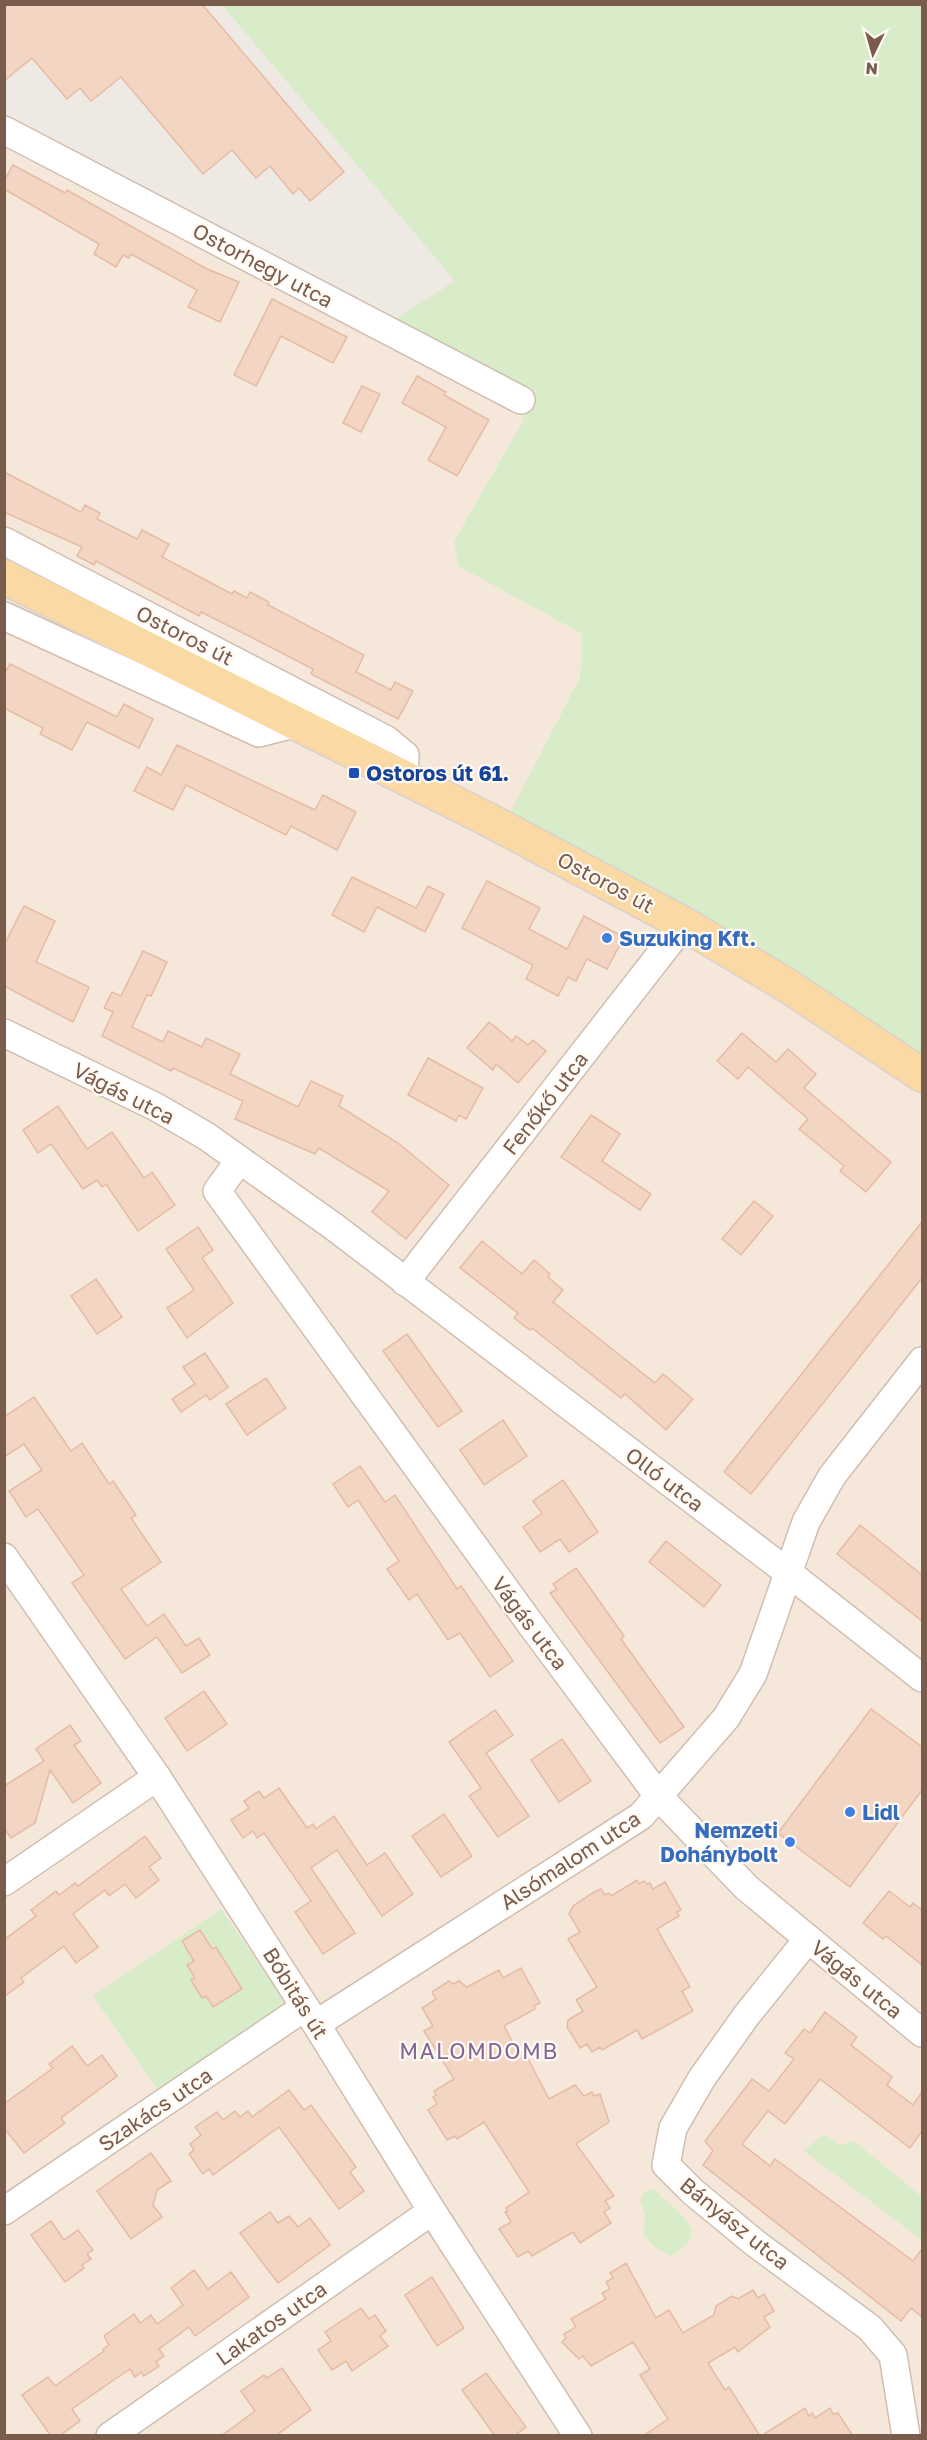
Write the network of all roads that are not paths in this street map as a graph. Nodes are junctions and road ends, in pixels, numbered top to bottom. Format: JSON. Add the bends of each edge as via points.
{"nodes":[{"id":1,"x":4,"y":130,"type":"edge"},
{"id":2,"x":521,"y":400,"type":"dead end"},
{"id":3,"x":4,"y":541,"type":"edge"},
{"id":4,"x":4,"y":577,"type":"edge"},
{"id":5,"x":4,"y":616,"type":"edge"},
{"id":6,"x":294,"y":724,"type":"junction"},
{"id":7,"x":404,"y":778,"type":"junction"},
{"id":8,"x":684,"y":924,"type":"junction"},
{"id":9,"x":4,"y":1033,"type":"edge"},
{"id":10,"x":922,"y":1075,"type":"edge"},
{"id":11,"x":239,"y":1161,"type":"junction"},
{"id":12,"x":405,"y":1282,"type":"junction"},
{"id":13,"x":922,"y":1361,"type":"edge"},
{"id":14,"x":4,"y":1557,"type":"edge"},
{"id":15,"x":790,"y":1574,"type":"junction"},
{"id":16,"x":922,"y":1678,"type":"edge"},
{"id":17,"x":157,"y":1777,"type":"junction"},
{"id":18,"x":659,"y":1797,"type":"junction"},
{"id":19,"x":4,"y":1882,"type":"edge"},
{"id":20,"x":808,"y":1939,"type":"junction"},
{"id":21,"x":310,"y":2015,"type":"junction"},
{"id":22,"x":922,"y":2033,"type":"edge"},
{"id":23,"x":4,"y":2211,"type":"edge"},
{"id":24,"x":432,"y":2211,"type":"junction"},
{"id":25,"x":110,"y":2436,"type":"edge"},
{"id":26,"x":578,"y":2436,"type":"edge"},
{"id":27,"x":906,"y":2436,"type":"edge"}],
"edges":[{"from":1,"to":2,"type":"street","name":"Ostorhegy utca"},
{"from":3,"to":7,"type":"street","name":"Ostoros út","via":[[387,740],[405,754]]},
{"from":4,"to":6,"type":"main road","name":"Ostoros út"},
{"from":5,"to":6,"type":"street","via":[[259,734]]},
{"from":6,"to":7,"type":"main road","name":"Ostoros út"},
{"from":7,"to":8,"type":"main road","name":"Ostoros út"},
{"from":8,"to":10,"type":"main road","name":"Ostoros út","via":[[788,986]]},
{"from":8,"to":12,"type":"street","name":"Fenőkő utca"},
{"from":9,"to":11,"type":"street","name":"Vágás utca","via":[[156,1107]]},
{"from":11,"to":12,"type":"street","name":"Vágás utca"},
{"from":11,"to":18,"type":"street","name":"Vágás utca","via":[[217,1191]]},
{"from":12,"to":15,"type":"street","name":"Olló utca"},
{"from":13,"to":15,"type":"street","name":"Alsómalom utca","via":[[832,1476],[806,1522]]},
{"from":14,"to":17,"type":"street","name":"Bóbitás út"},
{"from":15,"to":16,"type":"street","name":"Olló utca"},
{"from":15,"to":18,"type":"street","name":"Alsómalom utca","via":[[753,1674],[726,1718]]},
{"from":17,"to":19,"type":"street"},
{"from":17,"to":21,"type":"street","name":"Bóbitás út"},
{"from":18,"to":20,"type":"street","name":"Vágás utca","via":[[747,1888]]},
{"from":18,"to":21,"type":"street","name":"Alsómalom utca","via":[[641,1816]]},
{"from":20,"to":22,"type":"street","name":"Vágás utca"},
{"from":20,"to":27,"type":"street","name":"Bányász utca","via":[[702,2078],[673,2128],[666,2165],[755,2243],[870,2328],[892,2355]]},
{"from":21,"to":23,"type":"street","name":"Szakács utca"},
{"from":21,"to":24,"type":"street","name":"Bóbitás út"},
{"from":24,"to":25,"type":"street","name":"Lakatos utca"},
{"from":24,"to":26,"type":"street","name":"Bóbitás út"}]}
